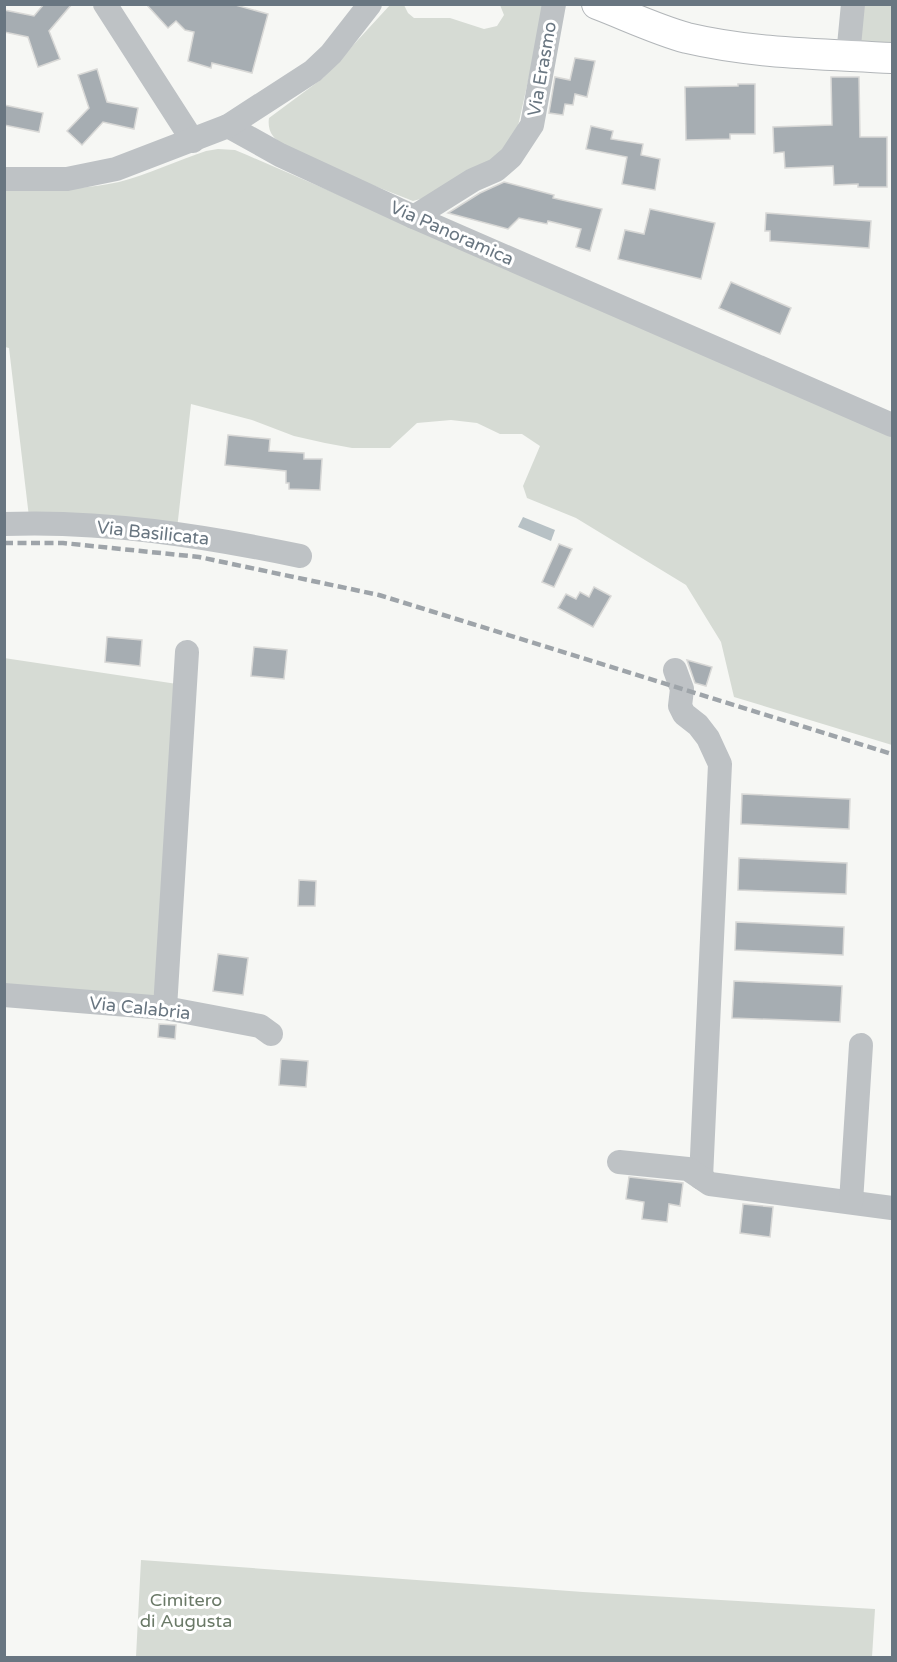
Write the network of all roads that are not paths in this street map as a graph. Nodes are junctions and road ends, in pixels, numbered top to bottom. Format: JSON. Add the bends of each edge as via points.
{"nodes":[{"id":1,"x":105,"y":4,"type":"edge"},
{"id":2,"x":370,"y":4,"type":"edge"},
{"id":3,"x":554,"y":4,"type":"edge"},
{"id":4,"x":597,"y":4,"type":"edge"},
{"id":5,"x":853,"y":4,"type":"edge"},
{"id":6,"x":848,"y":56,"type":"junction"},
{"id":7,"x":892,"y":58,"type":"edge"},
{"id":8,"x":228,"y":126,"type":"junction"},
{"id":9,"x":193,"y":141,"type":"junction"},
{"id":10,"x":4,"y":179,"type":"edge"},
{"id":11,"x":414,"y":217,"type":"junction"},
{"id":12,"x":892,"y":415,"type":"edge"},
{"id":13,"x":892,"y":424,"type":"edge"},
{"id":14,"x":4,"y":524,"type":"edge"},
{"id":15,"x":300,"y":556,"type":"dead end"},
{"id":16,"x":188,"y":652,"type":"dead end"},
{"id":17,"x":675,"y":670,"type":"dead end"},
{"id":18,"x":4,"y":995,"type":"edge"},
{"id":19,"x":165,"y":1008,"type":"junction"},
{"id":20,"x":272,"y":1034,"type":"dead end"},
{"id":21,"x":861,"y":1045,"type":"dead end"},
{"id":22,"x":619,"y":1162,"type":"dead end"},
{"id":23,"x":701,"y":1178,"type":"junction"},
{"id":24,"x":851,"y":1202,"type":"junction"},
{"id":25,"x":892,"y":1208,"type":"edge"}],
"edges":[{"from":1,"to":9,"type":"street"},
{"from":2,"to":8,"type":"street","via":[[313,71]]},
{"from":3,"to":11,"type":"street","name":"Via Erasmo","via":[[531,125],[523,140],[496,170]]},
{"from":4,"to":6,"type":"main road","via":[[685,37],[767,52]]},
{"from":5,"to":6,"type":"street"},
{"from":6,"to":7,"type":"main road"},
{"from":8,"to":9,"type":"street"},
{"from":8,"to":11,"type":"street","name":"Via Panoramica","via":[[280,155]]},
{"from":9,"to":10,"type":"street","via":[[116,169],[67,179]]},
{"from":11,"to":13,"type":"street","name":"Via Panoramica"},
{"from":12,"to":13,"type":"street"},
{"from":14,"to":15,"type":"street","name":"Via Basilicata","via":[[104,526],[234,542]]},
{"from":16,"to":19,"type":"street"},
{"from":17,"to":23,"type":"street","via":[[682,689],[680,706],[708,738],[720,764]]},
{"from":18,"to":19,"type":"street","name":"Via Calabria"},
{"from":19,"to":20,"type":"street","name":"Via Calabria","via":[[260,1026]]},
{"from":21,"to":24,"type":"street"},
{"from":22,"to":23,"type":"street","via":[[688,1169]]},
{"from":23,"to":24,"type":"street","via":[[710,1184]]},
{"from":24,"to":25,"type":"street"}]}
